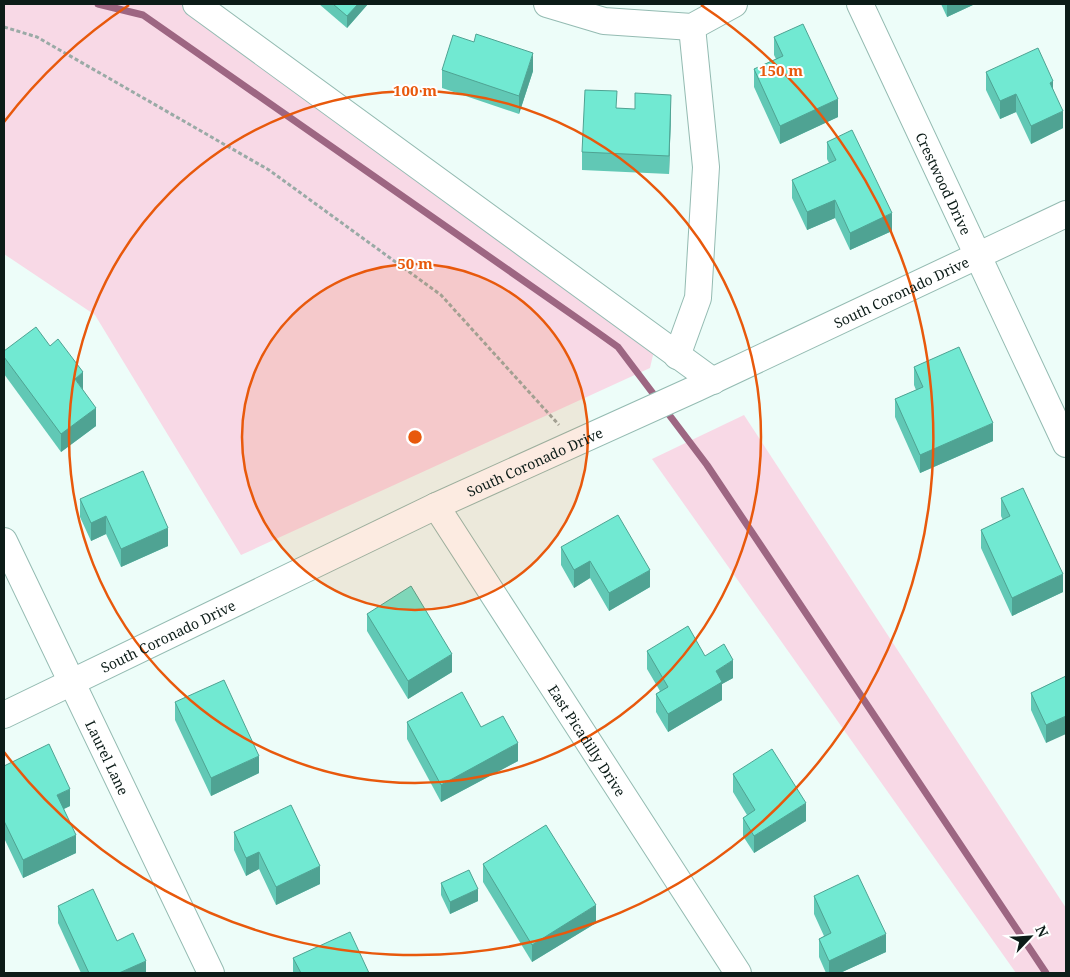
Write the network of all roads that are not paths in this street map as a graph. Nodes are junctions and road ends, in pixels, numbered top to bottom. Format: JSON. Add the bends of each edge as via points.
{"nodes":[{"id":1,"x":196,"y":4,"type":"edge"},
{"id":2,"x":547,"y":4,"type":"edge"},
{"id":3,"x":734,"y":4,"type":"edge"},
{"id":4,"x":860,"y":4,"type":"edge"},
{"id":5,"x":692,"y":28,"type":"junction"},
{"id":6,"x":1066,"y":214,"type":"edge"},
{"id":7,"x":978,"y":257,"type":"junction"},
{"id":8,"x":677,"y":356,"type":"junction"},
{"id":9,"x":705,"y":384,"type":"junction"},
{"id":10,"x":1066,"y":444,"type":"edge"},
{"id":11,"x":436,"y":506,"type":"junction"},
{"id":12,"x":4,"y":541,"type":"edge"},
{"id":13,"x":72,"y":681,"type":"junction"},
{"id":14,"x":4,"y":715,"type":"edge"},
{"id":15,"x":211,"y":973,"type":"edge"},
{"id":16,"x":738,"y":973,"type":"edge"}],
"edges":[{"from":1,"to":8,"type":"street"},
{"from":2,"to":5,"type":"street","via":[[604,21]]},
{"from":3,"to":5,"type":"street"},
{"from":4,"to":7,"type":"street","name":"Crestwood Drive"},
{"from":5,"to":8,"type":"street","via":[[706,167],[698,298]]},
{"from":6,"to":7,"type":"street","name":"South Coronado Drive"},
{"from":7,"to":9,"type":"street","name":"South Coronado Drive"},
{"from":7,"to":10,"type":"street","name":"Crestwood Drive"},
{"from":8,"to":9,"type":"street"},
{"from":9,"to":11,"type":"street","name":"South Coronado Drive"},
{"from":11,"to":13,"type":"street","name":"South Coronado Drive"},
{"from":11,"to":16,"type":"street","name":"East Picadilly Drive"},
{"from":12,"to":13,"type":"street","name":"Laurel Lane"},
{"from":13,"to":14,"type":"street","name":"South Coronado Drive"},
{"from":13,"to":15,"type":"street","name":"Laurel Lane"}]}
